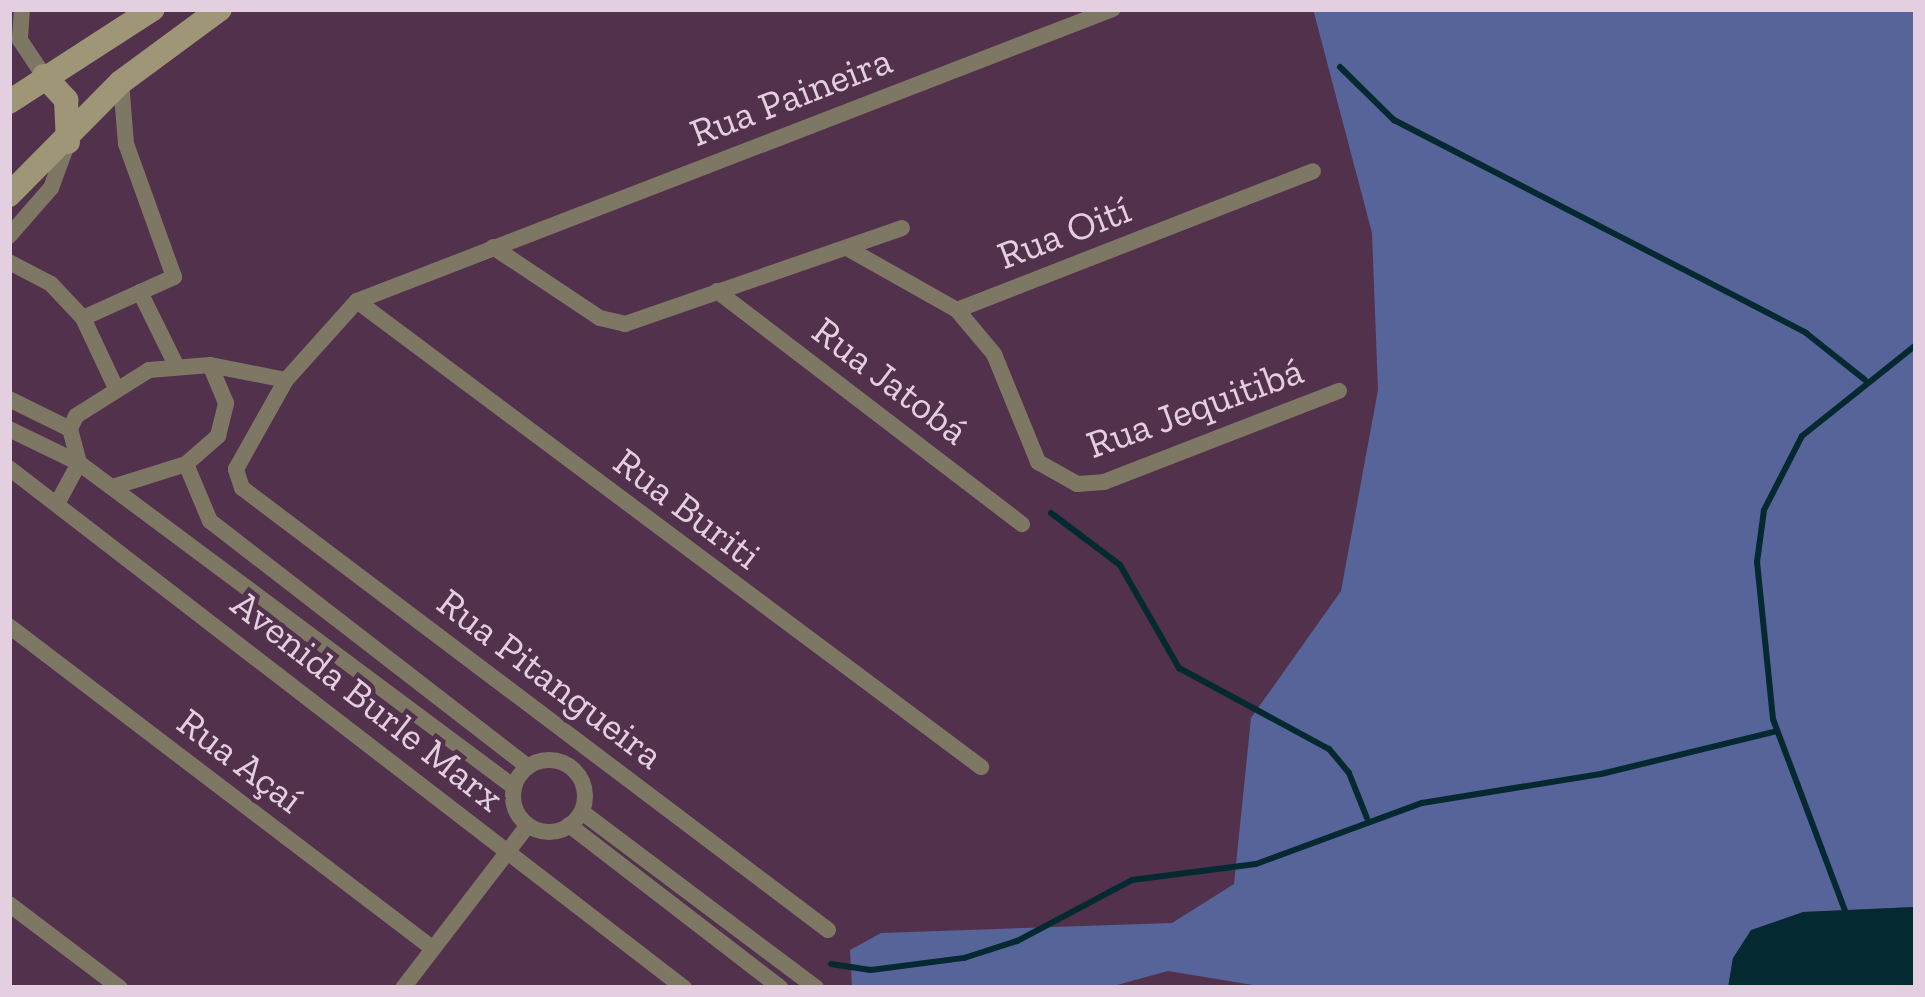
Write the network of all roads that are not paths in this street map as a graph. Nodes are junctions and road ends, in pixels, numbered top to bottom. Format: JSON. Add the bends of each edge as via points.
{"nodes":[{"id":1,"x":22,"y":9,"type":"edge"},
{"id":2,"x":153,"y":9,"type":"edge"},
{"id":3,"x":220,"y":9,"type":"edge"},
{"id":4,"x":1114,"y":9,"type":"edge"},
{"id":5,"x":44,"y":76,"type":"junction"},
{"id":6,"x":121,"y":82,"type":"junction"},
{"id":7,"x":9,"y":102,"type":"edge"},
{"id":8,"x":68,"y":142,"type":"junction"},
{"id":9,"x":1313,"y":171,"type":"dead end"},
{"id":10,"x":9,"y":195,"type":"edge"},
{"id":11,"x":902,"y":228,"type":"dead end"},
{"id":12,"x":9,"y":236,"type":"edge"},
{"id":13,"x":493,"y":247,"type":"junction"},
{"id":14,"x":847,"y":248,"type":"junction"},
{"id":15,"x":9,"y":262,"type":"edge"},
{"id":16,"x":718,"y":291,"type":"junction"},
{"id":17,"x":140,"y":292,"type":"junction"},
{"id":18,"x":357,"y":301,"type":"junction"},
{"id":19,"x":957,"y":310,"type":"junction"},
{"id":20,"x":83,"y":318,"type":"junction"},
{"id":21,"x":175,"y":364,"type":"junction"},
{"id":22,"x":210,"y":365,"type":"junction"},
{"id":23,"x":247,"y":376,"type":"junction"},
{"id":24,"x":286,"y":380,"type":"junction"},
{"id":25,"x":115,"y":386,"type":"junction"},
{"id":26,"x":1339,"y":391,"type":"dead end"},
{"id":27,"x":9,"y":399,"type":"edge"},
{"id":28,"x":226,"y":403,"type":"junction"},
{"id":29,"x":9,"y":429,"type":"edge"},
{"id":30,"x":70,"y":429,"type":"junction"},
{"id":31,"x":79,"y":463,"type":"junction"},
{"id":32,"x":185,"y":464,"type":"junction"},
{"id":33,"x":9,"y":468,"type":"edge"},
{"id":34,"x":116,"y":485,"type":"junction"},
{"id":35,"x":58,"y":502,"type":"junction"},
{"id":36,"x":1022,"y":524,"type":"dead end"},
{"id":37,"x":9,"y":626,"type":"edge"},
{"id":38,"x":588,"y":750,"type":"junction"},
{"id":39,"x":528,"y":767,"type":"junction"},
{"id":40,"x":981,"y":767,"type":"dead end"},
{"id":41,"x":574,"y":770,"type":"junction"},
{"id":42,"x":514,"y":787,"type":"junction"},
{"id":43,"x":575,"y":819,"type":"junction"},
{"id":44,"x":528,"y":825,"type":"junction"},
{"id":45,"x":505,"y":850,"type":"junction"},
{"id":46,"x":9,"y":904,"type":"edge"},
{"id":47,"x":827,"y":930,"type":"dead end"},
{"id":48,"x":432,"y":948,"type":"junction"},
{"id":49,"x":120,"y":988,"type":"edge"},
{"id":50,"x":403,"y":988,"type":"edge"},
{"id":51,"x":684,"y":988,"type":"edge"},
{"id":52,"x":781,"y":988,"type":"edge"},
{"id":53,"x":816,"y":988,"type":"edge"}],
"edges":[{"from":1,"to":5,"type":"street","via":[[20,40]]},
{"from":2,"to":5,"type":"main road"},
{"from":3,"to":6,"type":"main road"},
{"from":4,"to":13,"type":"street","name":"Rua Paineira"},
{"from":5,"to":7,"type":"main road"},
{"from":5,"to":8,"type":"main road","via":[[66,100]]},
{"from":6,"to":8,"type":"main road"},
{"from":6,"to":17,"type":"street","via":[[126,144],[174,277]]},
{"from":8,"to":10,"type":"main road"},
{"from":8,"to":12,"type":"street","via":[[51,188]]},
{"from":9,"to":19,"type":"street","name":"Rua Oití"},
{"from":11,"to":14,"type":"street"},
{"from":13,"to":16,"type":"street","via":[[600,318],[626,324]]},
{"from":13,"to":18,"type":"street","name":"Rua Paineira"},
{"from":14,"to":16,"type":"street"},
{"from":14,"to":19,"type":"street"},
{"from":15,"to":20,"type":"street","via":[[51,284]]},
{"from":16,"to":36,"type":"street","name":"Rua Jatobá"},
{"from":17,"to":20,"type":"street"},
{"from":17,"to":21,"type":"street"},
{"from":18,"to":24,"type":"street"},
{"from":18,"to":40,"type":"street","name":"Rua Buriti"},
{"from":19,"to":26,"type":"street","name":"Rua Jequitibá","via":[[994,354],[1038,462],[1076,484],[1104,482]]},
{"from":20,"to":25,"type":"street"},
{"from":21,"to":22,"type":"street"},
{"from":21,"to":25,"type":"street"},
{"from":22,"to":23,"type":"street"},
{"from":22,"to":28,"type":"street"},
{"from":23,"to":24,"type":"street"},
{"from":23,"to":28,"type":"street"},
{"from":24,"to":38,"type":"street","name":"Rua Pitangueira","via":[[242,450],[237,477]]},
{"from":25,"to":30,"type":"street"},
{"from":27,"to":30,"type":"street"},
{"from":28,"to":32,"type":"street","via":[[218,436]]},
{"from":29,"to":31,"type":"street","name":"Avenida Burle Marx"},
{"from":30,"to":31,"type":"street"},
{"from":31,"to":34,"type":"street","name":"Avenida Burle Marx"},
{"from":31,"to":35,"type":"street"},
{"from":32,"to":34,"type":"street"},
{"from":32,"to":39,"type":"street","name":"Avenida Burle Marx","via":[[210,521]]},
{"from":33,"to":35,"type":"street","name":"Avenida Burle Marx"},
{"from":34,"to":42,"type":"street","name":"Avenida Burle Marx"},
{"from":35,"to":45,"type":"street","name":"Avenida Burle Marx"},
{"from":37,"to":48,"type":"street","name":"Rua Açaí"},
{"from":38,"to":41,"type":"street"},
{"from":38,"to":47,"type":"street","name":"Rua Pitangueira"},
{"from":39,"to":41,"type":"street","via":[[551,760]]},
{"from":39,"to":42,"type":"street"},
{"from":41,"to":43,"type":"street","via":[[585,788]]},
{"from":42,"to":44,"type":"street"},
{"from":43,"to":44,"type":"street","via":[[552,832]]},
{"from":43,"to":52,"type":"street"},
{"from":43,"to":53,"type":"street"},
{"from":44,"to":45,"type":"street"},
{"from":45,"to":48,"type":"street"},
{"from":45,"to":51,"type":"street","name":"Avenida Burle Marx"},
{"from":46,"to":49,"type":"street"},
{"from":48,"to":50,"type":"street"}]}
